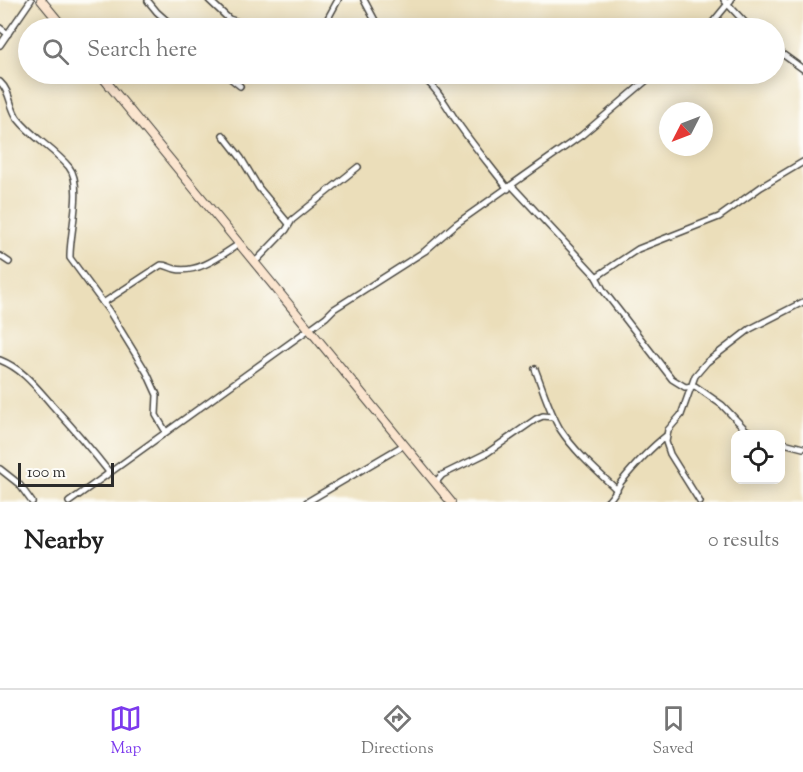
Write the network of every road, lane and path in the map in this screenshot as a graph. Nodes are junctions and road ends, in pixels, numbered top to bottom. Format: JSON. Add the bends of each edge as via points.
{"nodes":[{"id":1,"x":31,"y":0,"type":"edge"},
{"id":2,"x":41,"y":0,"type":"edge"},
{"id":3,"x":148,"y":0,"type":"edge"},
{"id":4,"x":209,"y":0,"type":"edge"},
{"id":5,"x":338,"y":0,"type":"edge"},
{"id":6,"x":364,"y":0,"type":"edge"},
{"id":7,"x":727,"y":2,"type":"edge"},
{"id":8,"x":19,"y":18,"type":"edge"},
{"id":9,"x":56,"y":18,"type":"edge"},
{"id":10,"x":165,"y":18,"type":"edge"},
{"id":11,"x":228,"y":18,"type":"edge"},
{"id":12,"x":328,"y":18,"type":"edge"},
{"id":13,"x":374,"y":18,"type":"edge"},
{"id":14,"x":715,"y":18,"type":"edge"},
{"id":15,"x":741,"y":18,"type":"edge"},
{"id":16,"x":18,"y":19,"type":"edge"},
{"id":17,"x":0,"y":28,"type":"edge"},
{"id":18,"x":8,"y":34,"type":"junction"},
{"id":19,"x":0,"y":45,"type":"edge"},
{"id":20,"x":785,"y":56,"type":"edge"},
{"id":21,"x":803,"y":69,"type":"edge"},
{"id":22,"x":0,"y":82,"type":"edge"},
{"id":23,"x":108,"y":84,"type":"edge"},
{"id":24,"x":237,"y":84,"type":"edge"},
{"id":25,"x":431,"y":84,"type":"edge"},
{"id":26,"x":642,"y":84,"type":"edge"},
{"id":27,"x":240,"y":87,"type":"dead end"},
{"id":28,"x":223,"y":135,"type":"dead end"},
{"id":29,"x":803,"y":162,"type":"edge"},
{"id":30,"x":358,"y":167,"type":"dead end"},
{"id":31,"x":510,"y":188,"type":"junction"},
{"id":32,"x":289,"y":224,"type":"junction"},
{"id":33,"x":239,"y":244,"type":"junction"},
{"id":34,"x":0,"y":256,"type":"edge"},
{"id":35,"x":9,"y":262,"type":"dead end"},
{"id":36,"x":254,"y":263,"type":"junction"},
{"id":37,"x":596,"y":277,"type":"junction"},
{"id":38,"x":803,"y":302,"type":"edge"},
{"id":39,"x":103,"y":303,"type":"junction"},
{"id":40,"x":308,"y":329,"type":"junction"},
{"id":41,"x":0,"y":360,"type":"edge"},
{"id":42,"x":535,"y":369,"type":"dead end"},
{"id":43,"x":693,"y":386,"type":"junction"},
{"id":44,"x":553,"y":417,"type":"junction"},
{"id":45,"x":746,"y":430,"type":"edge"},
{"id":46,"x":166,"y":432,"type":"junction"},
{"id":47,"x":666,"y":436,"type":"junction"},
{"id":48,"x":785,"y":443,"type":"edge"},
{"id":49,"x":404,"y":445,"type":"junction"},
{"id":50,"x":803,"y":448,"type":"edge"},
{"id":51,"x":0,"y":469,"type":"edge"},
{"id":52,"x":109,"y":472,"type":"junction"},
{"id":53,"x":435,"y":483,"type":"junction"},
{"id":54,"x":617,"y":490,"type":"junction"},
{"id":55,"x":32,"y":502,"type":"edge"},
{"id":56,"x":69,"y":502,"type":"edge"},
{"id":57,"x":307,"y":502,"type":"edge"},
{"id":58,"x":451,"y":502,"type":"edge"},
{"id":59,"x":607,"y":502,"type":"edge"},
{"id":60,"x":700,"y":502,"type":"edge"}],
"edges":[{"from":1,"to":8,"type":"street"},
{"from":2,"to":9,"type":"street"},
{"from":3,"to":10,"type":"street"},
{"from":4,"to":11,"type":"street"},
{"from":5,"to":12,"type":"street"},
{"from":6,"to":13,"type":"street"},
{"from":7,"to":14,"type":"street"},
{"from":7,"to":15,"type":"street"},
{"from":16,"to":18,"type":"street"},
{"from":17,"to":18,"type":"street"},
{"from":18,"to":19,"type":"street"},
{"from":20,"to":21,"type":"street"},
{"from":22,"to":39,"type":"street","via":[[18,119],[73,173],[70,258]]},
{"from":23,"to":33,"type":"street"},
{"from":24,"to":27,"type":"street"},
{"from":25,"to":31,"type":"street"},
{"from":26,"to":31,"type":"street"},
{"from":28,"to":32,"type":"street","via":[[259,189]]},
{"from":29,"to":37,"type":"street","via":[[719,217],[638,249]]},
{"from":30,"to":32,"type":"street"},
{"from":31,"to":37,"type":"street"},
{"from":31,"to":40,"type":"street","via":[[456,224],[425,252]]},
{"from":32,"to":36,"type":"street"},
{"from":33,"to":36,"type":"street"},
{"from":33,"to":39,"type":"street","via":[[192,268],[161,265]]},
{"from":34,"to":35,"type":"street"},
{"from":36,"to":40,"type":"street"},
{"from":37,"to":43,"type":"street","via":[[672,379]]},
{"from":38,"to":43,"type":"street","via":[[739,336],[701,367]]},
{"from":39,"to":46,"type":"street","via":[[155,389],[155,411]]},
{"from":40,"to":46,"type":"street"},
{"from":40,"to":49,"type":"street"},
{"from":41,"to":52,"type":"street","via":[[35,384]]},
{"from":42,"to":44,"type":"street"},
{"from":43,"to":45,"type":"street","via":[[722,405]]},
{"from":43,"to":47,"type":"street","via":[[681,415]]},
{"from":44,"to":53,"type":"street","via":[[536,419]]},
{"from":44,"to":54,"type":"street","via":[[574,447]]},
{"from":46,"to":52,"type":"street"},
{"from":47,"to":54,"type":"street","via":[[645,453]]},
{"from":47,"to":60,"type":"street","via":[[670,454]]},
{"from":48,"to":50,"type":"street"},
{"from":49,"to":53,"type":"street"},
{"from":49,"to":57,"type":"street"},
{"from":51,"to":55,"type":"street","via":[[19,484]]},
{"from":52,"to":56,"type":"street"},
{"from":53,"to":58,"type":"street"},
{"from":54,"to":59,"type":"street"}]}
